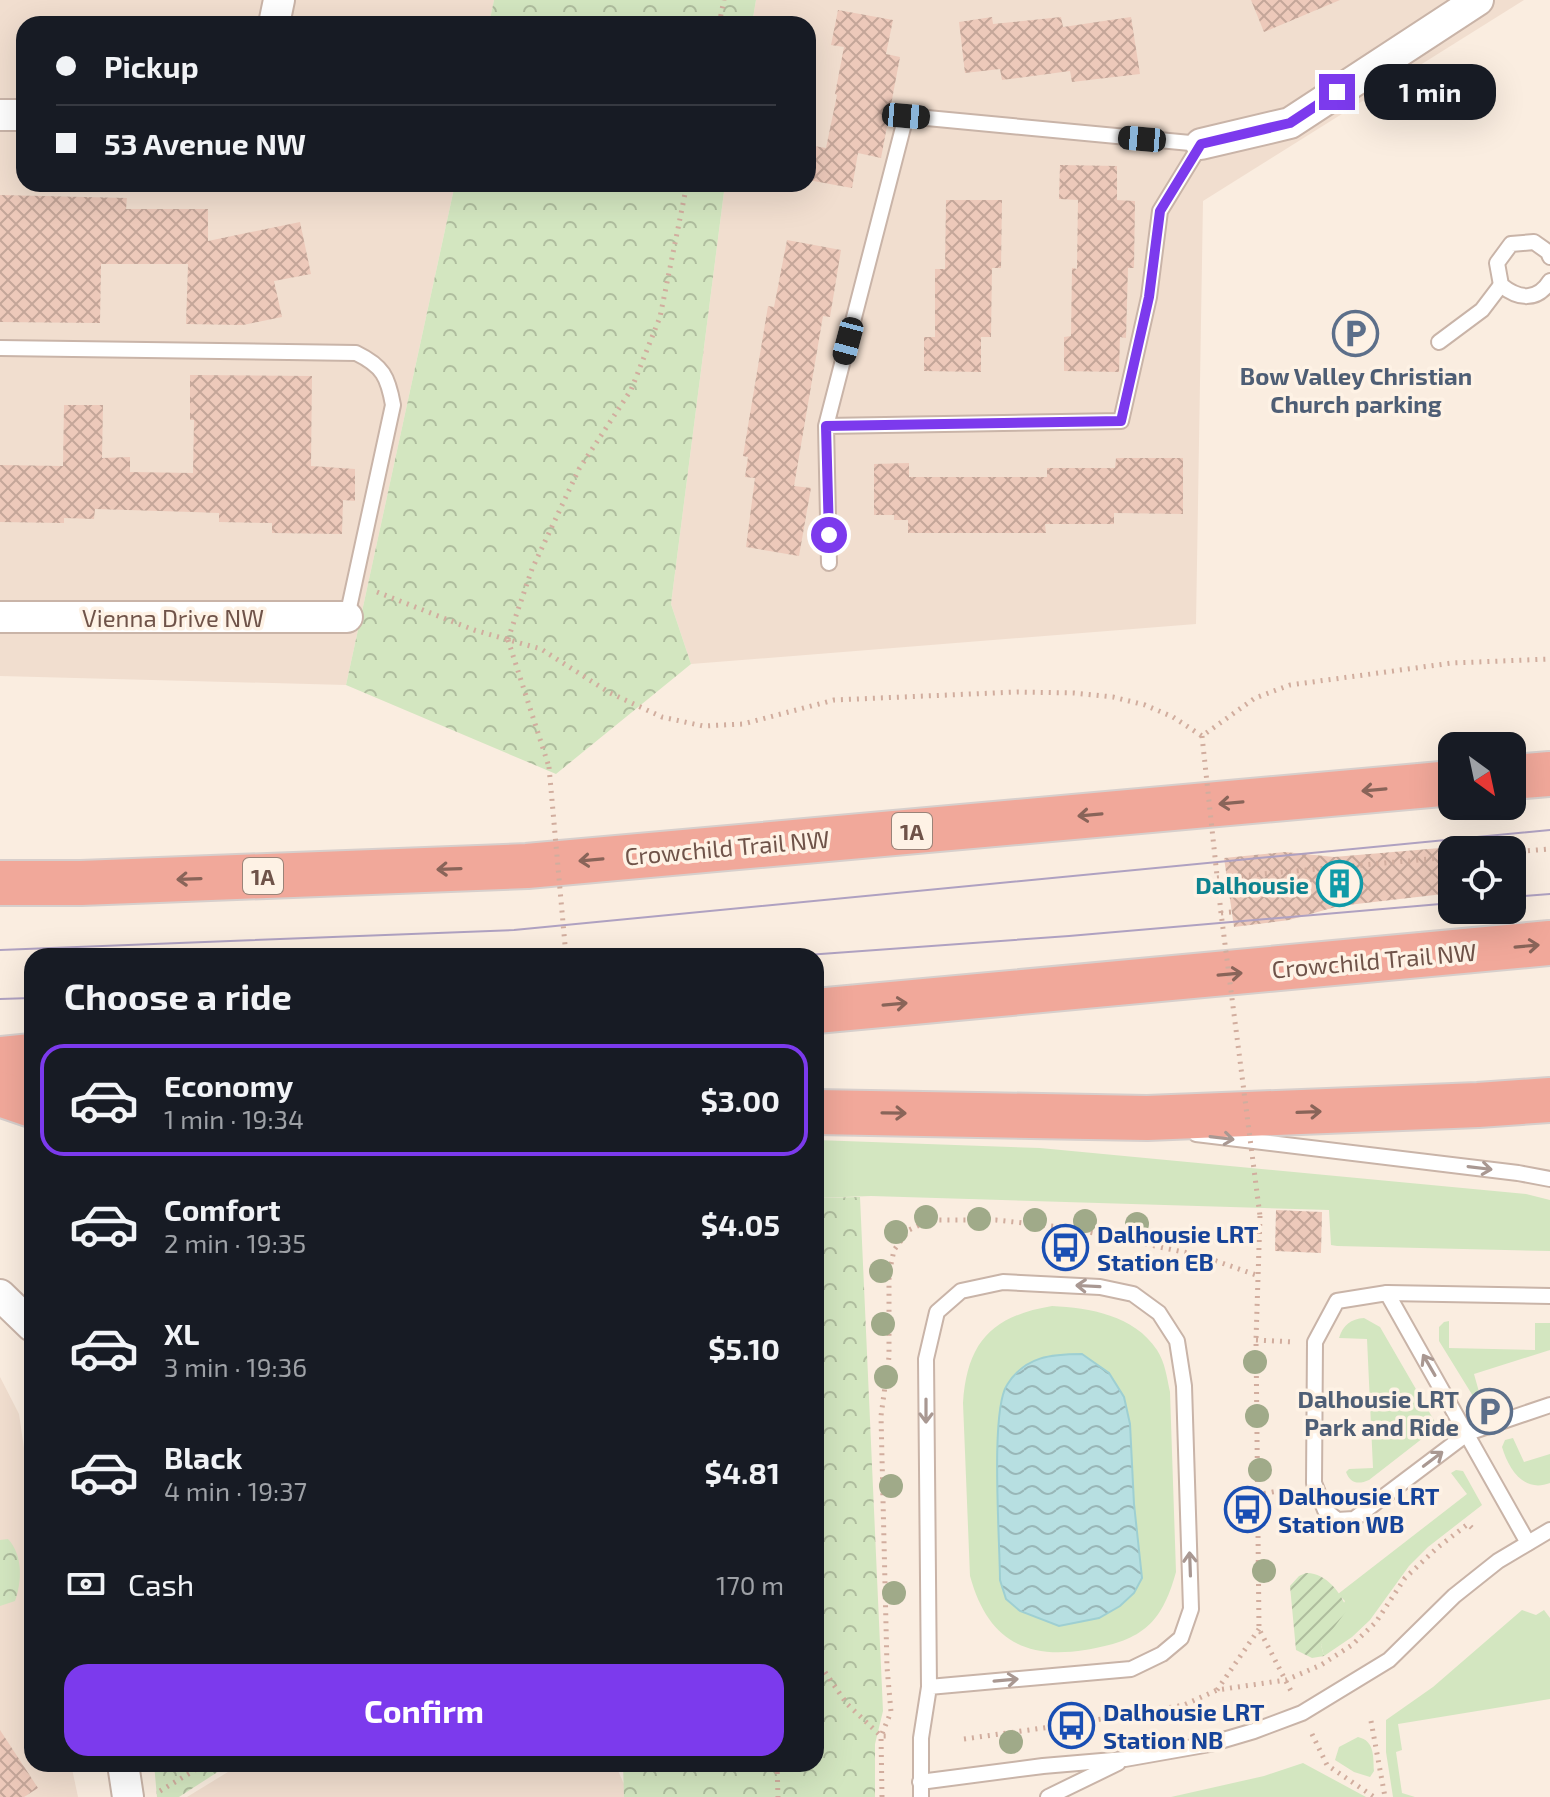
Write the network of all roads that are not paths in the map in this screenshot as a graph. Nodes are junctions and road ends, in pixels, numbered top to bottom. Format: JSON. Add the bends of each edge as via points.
{"nodes":[{"id":1,"x":1478,"y":0,"type":"edge"},
{"id":2,"x":1201,"y":144,"type":"junction"},
{"id":3,"x":1550,"y":257,"type":"edge"},
{"id":4,"x":1501,"y":285,"type":"junction"},
{"id":5,"x":1550,"y":285,"type":"edge"},
{"id":6,"x":1439,"y":342,"type":"dead end"},
{"id":7,"x":0,"y":348,"type":"edge"},
{"id":8,"x":826,"y":426,"type":"junction"},
{"id":9,"x":829,"y":563,"type":"dead end"},
{"id":10,"x":350,"y":604,"type":"joint"},
{"id":11,"x":0,"y":617,"type":"edge"},
{"id":12,"x":1550,"y":774,"type":"edge"},
{"id":13,"x":1526,"y":776,"type":"edge"},
{"id":14,"x":1438,"y":784,"type":"edge"},
{"id":15,"x":0,"y":883,"type":"edge"},
{"id":16,"x":1550,"y":943,"type":"edge"},
{"id":17,"x":824,"y":1010,"type":"edge"},
{"id":18,"x":24,"y":1057,"type":"edge"},
{"id":19,"x":0,"y":1059,"type":"edge"},
{"id":20,"x":0,"y":1094,"type":"edge"},
{"id":21,"x":1550,"y":1100,"type":"edge"},
{"id":22,"x":24,"y":1102,"type":"edge"},
{"id":23,"x":824,"y":1112,"type":"edge"},
{"id":24,"x":1147,"y":1118,"type":"junction"},
{"id":25,"x":1550,"y":1179,"type":"edge"},
{"id":26,"x":1387,"y":1293,"type":"junction"},
{"id":27,"x":0,"y":1295,"type":"edge"},
{"id":28,"x":1550,"y":1296,"type":"edge"},
{"id":29,"x":24,"y":1318,"type":"edge"},
{"id":30,"x":1550,"y":1405,"type":"edge"},
{"id":31,"x":1468,"y":1433,"type":"junction"},
{"id":32,"x":1550,"y":1530,"type":"edge"},
{"id":33,"x":1528,"y":1543,"type":"junction"},
{"id":34,"x":929,"y":1687,"type":"junction"},
{"id":35,"x":1125,"y":1759,"type":"junction"},
{"id":36,"x":124,"y":1772,"type":"edge"},
{"id":37,"x":920,"y":1790,"type":"edge"},
{"id":38,"x":128,"y":1797,"type":"edge"},
{"id":39,"x":1048,"y":1797,"type":"edge"}],
"edges":[{"from":1,"to":2,"type":"street","via":[[1290,123]]},
{"from":2,"to":8,"type":"lane","via":[[1160,211],[1149,297],[1121,421]]},
{"from":2,"to":8,"type":"lane","via":[[906,116]]},
{"from":3,"to":4,"type":"lane","via":[[1534,242],[1511,244],[1497,263]]},
{"from":4,"to":5,"type":"lane","via":[[1516,297],[1534,296]]},
{"from":4,"to":6,"type":"lane","via":[[1482,310]]},
{"from":7,"to":10,"type":"lane","via":[[356,353],[373,361],[388,380],[393,405]]},
{"from":8,"to":9,"type":"lane"},
{"from":10,"to":11,"type":"street","name":"Vienna Drive NW"},
{"from":12,"to":13,"type":"highway"},
{"from":14,"to":15,"type":"highway","name":"Crowchild Trail NW","number":"1A","one_way":true,"via":[[527,866]]},
{"from":17,"to":16,"type":"highway","name":"Crowchild Trail NW","one_way":true},
{"from":18,"to":19,"type":"highway"},
{"from":20,"to":22,"type":"highway"},
{"from":24,"to":21,"type":"highway","one_way":true},
{"from":23,"to":24,"type":"highway","one_way":true},
{"from":24,"to":25,"type":"lane","one_way":true,"via":[[1202,1136]]},
{"from":26,"to":28,"type":"lane"},
{"from":31,"to":26,"type":"lane","one_way":true},
{"from":26,"to":31,"type":"lane","one_way":true,"via":[[1337,1301],[1315,1342],[1314,1483],[1325,1510],[1337,1520],[1354,1519]]},
{"from":27,"to":29,"type":"street"},
{"from":30,"to":31,"type":"lane"},
{"from":31,"to":33,"type":"lane"},
{"from":32,"to":33,"type":"lane"},
{"from":33,"to":35,"type":"lane","via":[[1454,1596],[1389,1660],[1302,1713],[1210,1744]]},
{"from":34,"to":34,"type":"lane","one_way":true,"via":[[1131,1669],[1181,1638],[1191,1609],[1184,1386],[1177,1341],[1159,1313],[1133,1294],[1003,1282],[961,1291],[937,1312],[926,1359]]},
{"from":34,"to":37,"type":"lane"},
{"from":35,"to":37,"type":"lane","via":[[1043,1766]]},
{"from":35,"to":39,"type":"lane"},
{"from":36,"to":38,"type":"street"}]}
